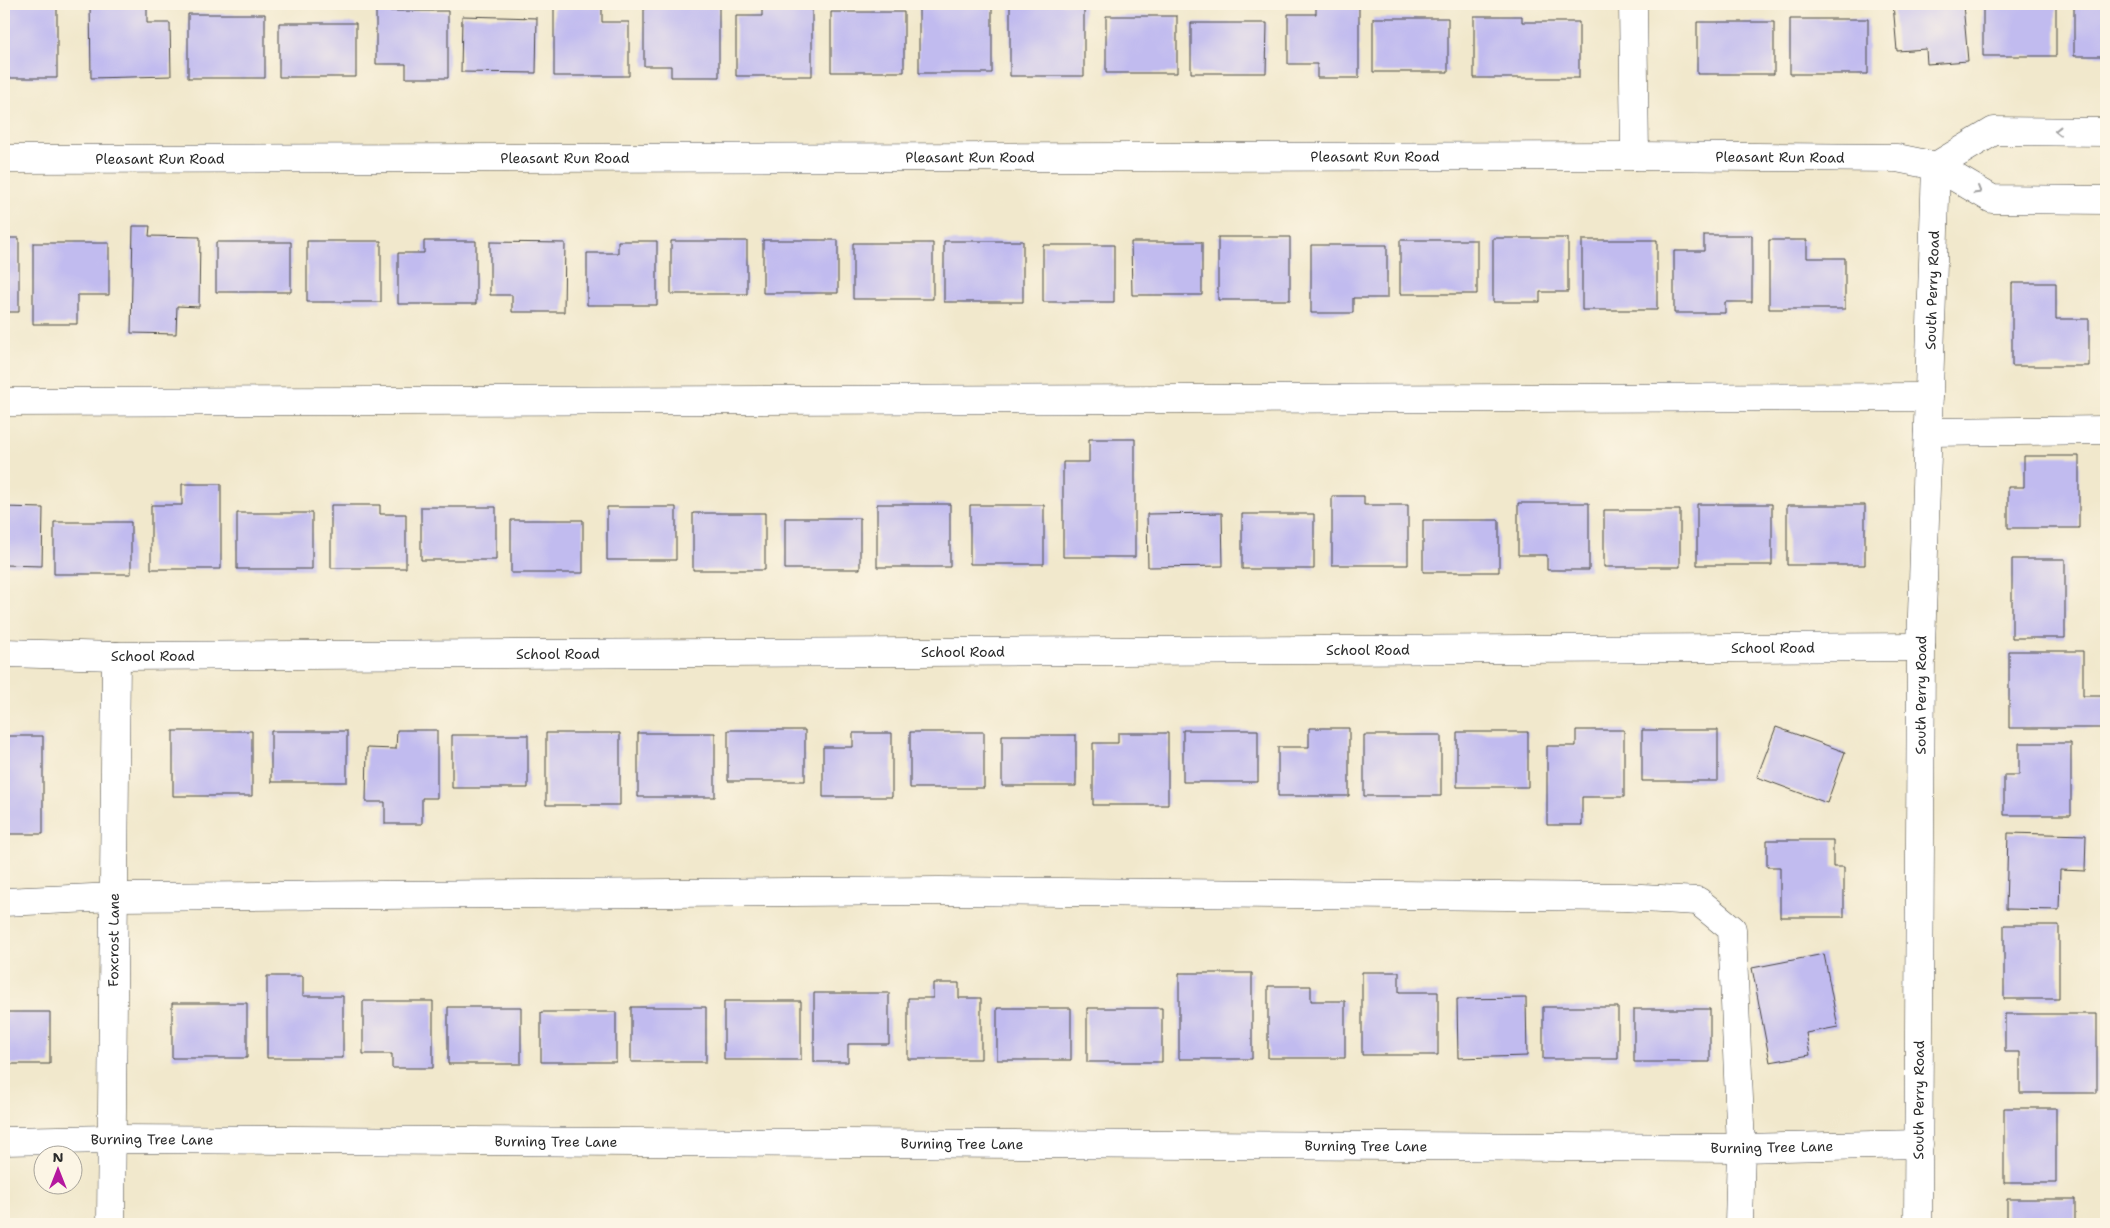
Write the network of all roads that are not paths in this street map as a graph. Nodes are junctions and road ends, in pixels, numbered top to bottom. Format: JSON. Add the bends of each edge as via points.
{"nodes":[{"id":1,"x":1633,"y":4,"type":"edge"},
{"id":2,"x":2106,"y":132,"type":"edge"},
{"id":3,"x":1635,"y":156,"type":"junction"},
{"id":4,"x":4,"y":159,"type":"edge"},
{"id":5,"x":1936,"y":166,"type":"junction"},
{"id":6,"x":2106,"y":200,"type":"edge"},
{"id":7,"x":1929,"y":397,"type":"junction"},
{"id":8,"x":4,"y":402,"type":"edge"},
{"id":9,"x":2106,"y":430,"type":"edge"},
{"id":10,"x":1928,"y":432,"type":"junction"},
{"id":11,"x":1921,"y":647,"type":"junction"},
{"id":12,"x":4,"y":653,"type":"edge"},
{"id":13,"x":116,"y":656,"type":"junction"},
{"id":14,"x":114,"y":897,"type":"junction"},
{"id":15,"x":4,"y":902,"type":"edge"},
{"id":16,"x":112,"y":1139,"type":"junction"},
{"id":17,"x":4,"y":1141,"type":"edge"},
{"id":18,"x":1918,"y":1144,"type":"junction"},
{"id":19,"x":1741,"y":1148,"type":"junction"},
{"id":20,"x":111,"y":1224,"type":"edge"},
{"id":21,"x":1739,"y":1224,"type":"edge"},
{"id":22,"x":1918,"y":1224,"type":"edge"}],
"edges":[{"from":1,"to":3,"type":"street"},
{"from":2,"to":5,"type":"street","one_way":true,"via":[[1994,131]]},
{"from":3,"to":4,"type":"street","name":"Pleasant Run Road"},
{"from":3,"to":5,"type":"street","name":"Pleasant Run Road","via":[[1897,158]]},
{"from":5,"to":6,"type":"street","name":"Pleasant Run Road","one_way":true,"via":[[1992,199]]},
{"from":5,"to":7,"type":"street","name":"South Perry Road"},
{"from":7,"to":8,"type":"street"},
{"from":7,"to":10,"type":"street","name":"South Perry Road"},
{"from":9,"to":10,"type":"street"},
{"from":10,"to":11,"type":"street","name":"South Perry Road"},
{"from":11,"to":13,"type":"street","name":"School Road"},
{"from":11,"to":18,"type":"street","name":"South Perry Road"},
{"from":12,"to":13,"type":"street","name":"School Road"},
{"from":13,"to":14,"type":"street","name":"Foxcrost Lane"},
{"from":14,"to":15,"type":"street"},
{"from":14,"to":16,"type":"street","name":"Foxcrost Lane"},
{"from":14,"to":19,"type":"street","via":[[950,891],[1624,897],[1698,901],[1732,929]]},
{"from":16,"to":17,"type":"street","name":"Burning Tree Lane"},
{"from":16,"to":19,"type":"street","name":"Burning Tree Lane"},
{"from":16,"to":20,"type":"street","name":"Foxcrost Lane"},
{"from":18,"to":19,"type":"street","name":"Burning Tree Lane"},
{"from":18,"to":22,"type":"street","name":"South Perry Road"},
{"from":19,"to":21,"type":"street"}]}
